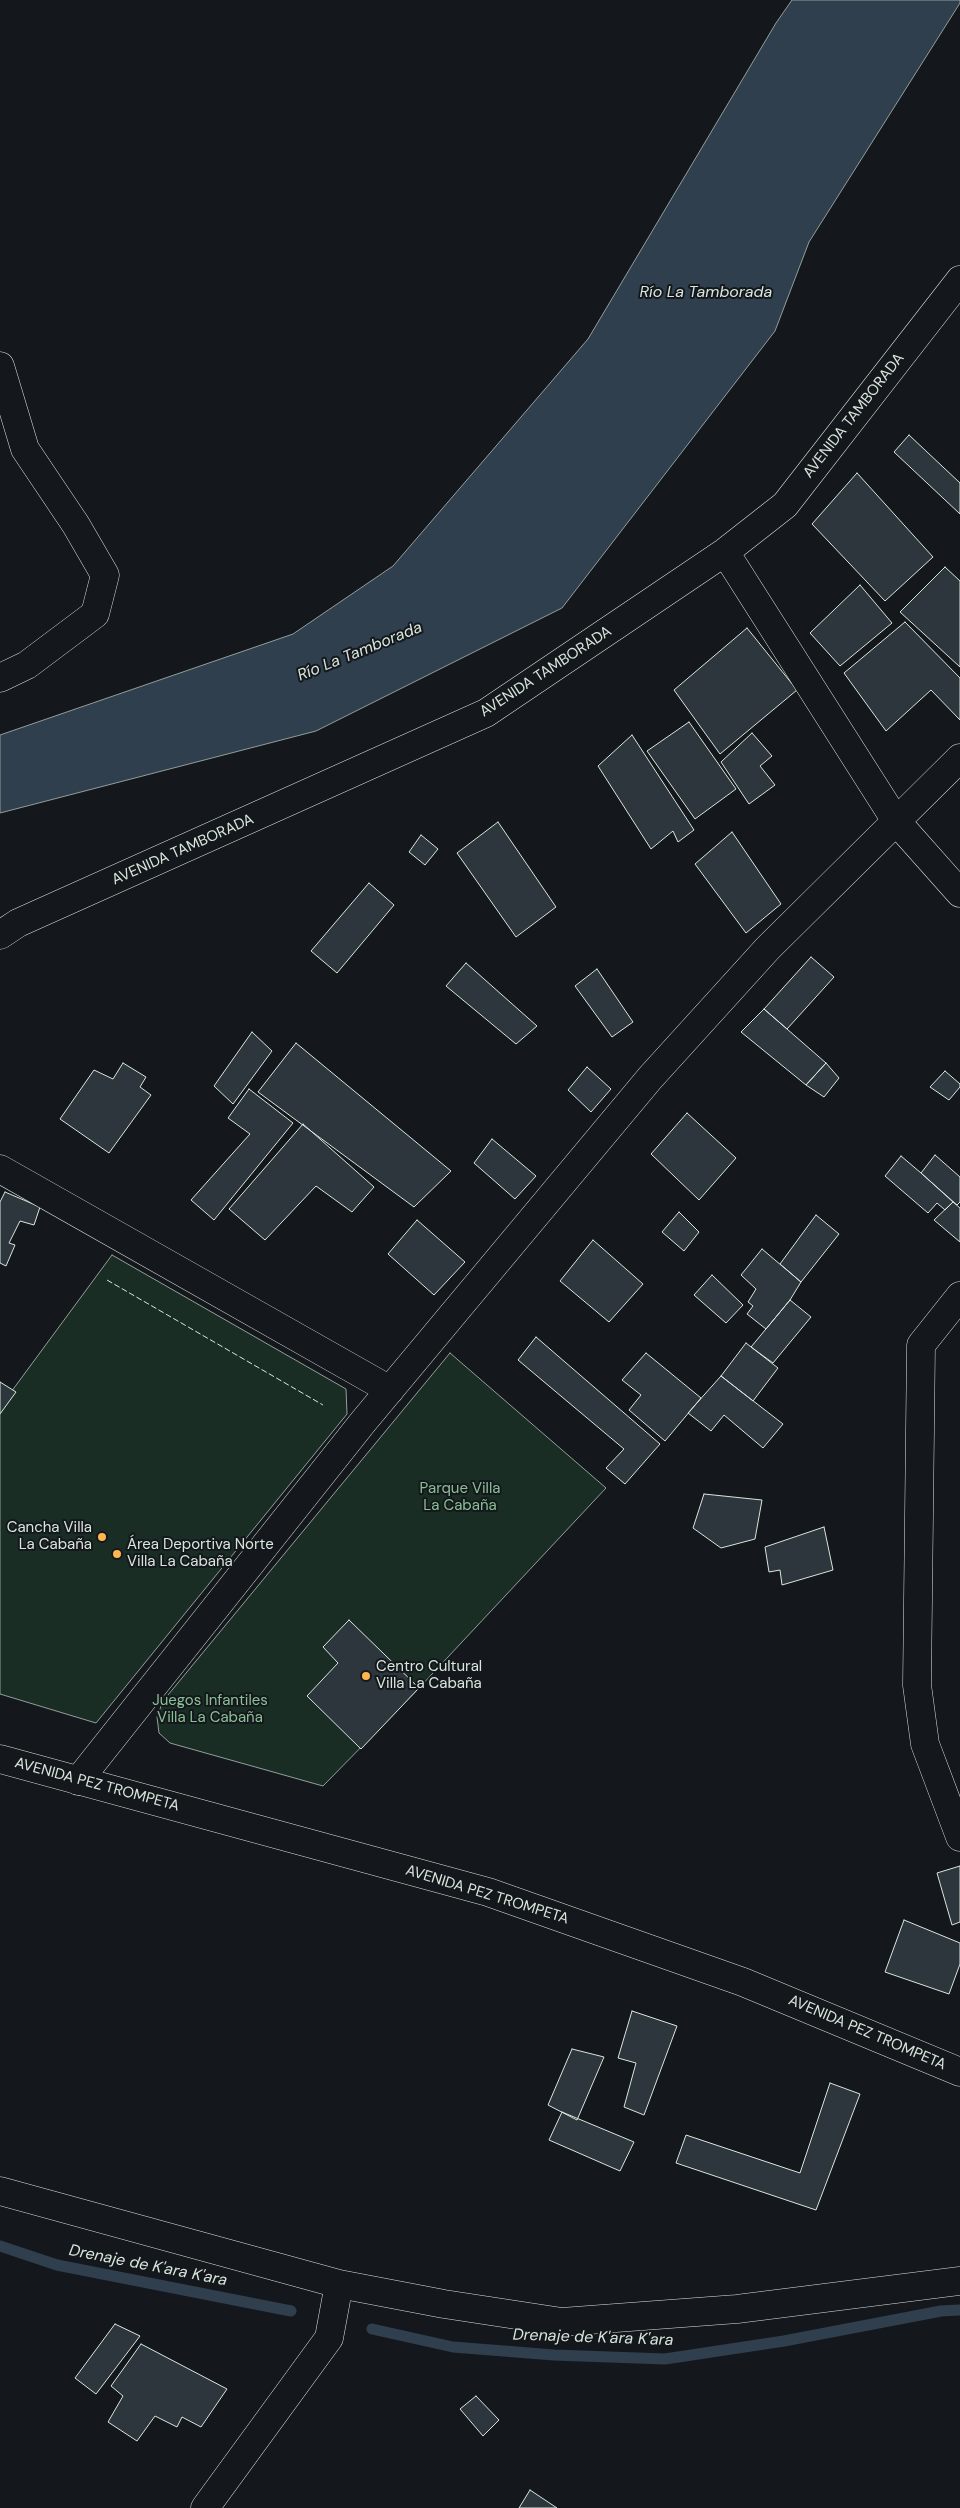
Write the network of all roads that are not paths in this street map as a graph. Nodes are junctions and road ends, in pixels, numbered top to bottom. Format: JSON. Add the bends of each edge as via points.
{"nodes":[{"id":1,"x":960,"y":280,"type":"edge"},
{"id":2,"x":0,"y":366,"type":"edge"},
{"id":3,"x":725,"y":552,"type":"junction"},
{"id":4,"x":0,"y":678,"type":"edge"},
{"id":5,"x":960,"y":758,"type":"edge"},
{"id":6,"x":896,"y":821,"type":"junction"},
{"id":7,"x":960,"y":893,"type":"edge"},
{"id":8,"x":0,"y":935,"type":"edge"},
{"id":9,"x":0,"y":1169,"type":"edge"},
{"id":10,"x":960,"y":1296,"type":"edge"},
{"id":11,"x":390,"y":1390,"type":"junction"},
{"id":12,"x":0,"y":1759,"type":"edge"},
{"id":13,"x":78,"y":1781,"type":"junction"},
{"id":14,"x":960,"y":1837,"type":"edge"},
{"id":15,"x":960,"y":2072,"type":"edge"},
{"id":16,"x":0,"y":2191,"type":"edge"},
{"id":17,"x":960,"y":2281,"type":"edge"},
{"id":18,"x":339,"y":2284,"type":"junction"},
{"id":19,"x":206,"y":2508,"type":"edge"}],
"edges":[{"from":1,"to":3,"type":"street","name":"AVENIDA TAMBORADA","via":[[785,505]]},
{"from":2,"to":4,"type":"street","via":[[25,450],[76,525],[105,575],[95,614],[28,665]]},
{"from":3,"to":6,"type":"street"},
{"from":3,"to":8,"type":"street","name":"AVENIDA TAMBORADA","via":[[486,713],[18,923]]},
{"from":5,"to":6,"type":"street"},
{"from":6,"to":7,"type":"street"},
{"from":6,"to":11,"type":"street","via":[[768,948],[650,1078]]},
{"from":9,"to":11,"type":"street"},
{"from":10,"to":14,"type":"street","via":[[921,1345],[917,1686],[925,1744]]},
{"from":11,"to":13,"type":"street"},
{"from":12,"to":13,"type":"street","name":"AVENIDA PEZ TROMPETA"},
{"from":13,"to":15,"type":"street","name":"AVENIDA PEZ TROMPETA","via":[[488,1892],[743,1982]]},
{"from":16,"to":18,"type":"street"},
{"from":17,"to":18,"type":"street","via":[[737,2309],[562,2322]]},
{"from":18,"to":19,"type":"street","via":[[329,2338]]}]}
